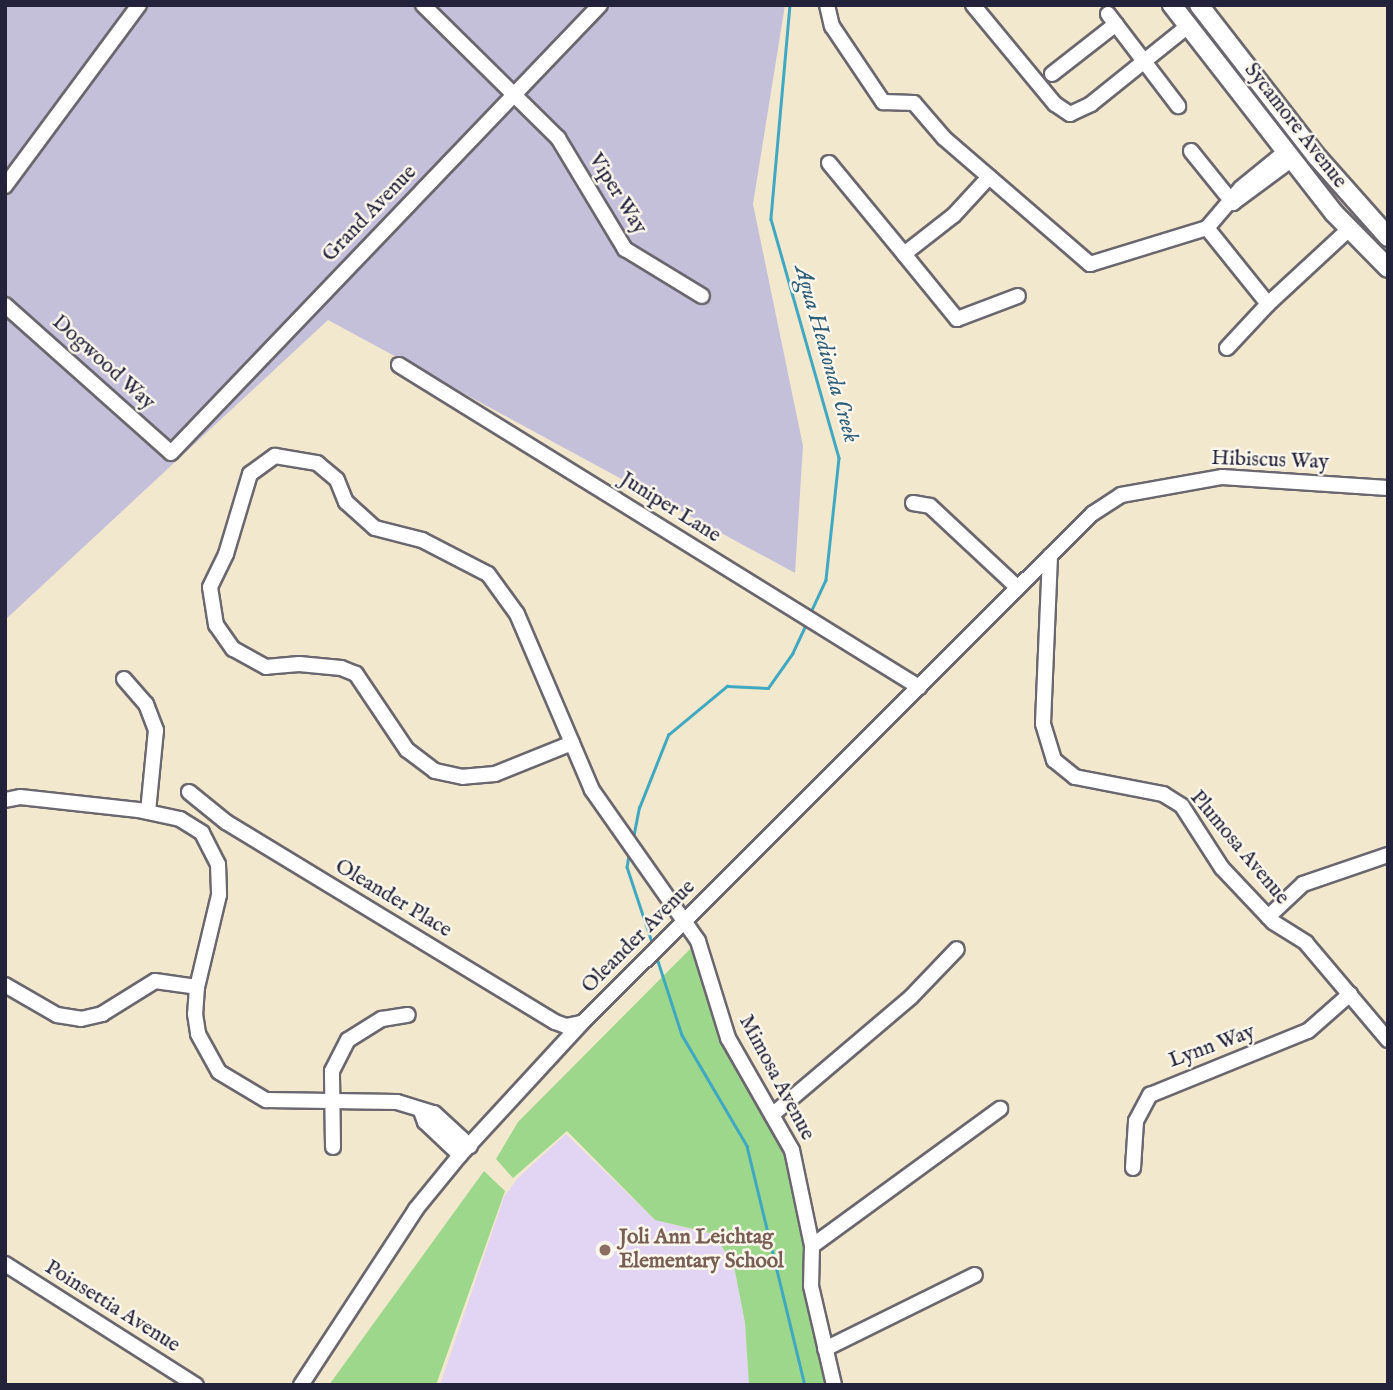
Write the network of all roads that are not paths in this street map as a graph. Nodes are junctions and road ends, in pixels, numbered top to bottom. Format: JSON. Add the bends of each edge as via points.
{"nodes":[{"id":1,"x":422,"y":5,"type":"edge"},
{"id":2,"x":600,"y":5,"type":"edge"},
{"id":3,"x":827,"y":5,"type":"edge"},
{"id":4,"x":973,"y":5,"type":"edge"},
{"id":5,"x":1172,"y":5,"type":"edge"},
{"id":6,"x":1199,"y":5,"type":"edge"},
{"id":7,"x":130,"y":8,"type":"edge"},
{"id":8,"x":1188,"y":26,"type":"junction"},
{"id":9,"x":1144,"y":60,"type":"junction"},
{"id":10,"x":1052,"y":74,"type":"dead end"},
{"id":11,"x":515,"y":93,"type":"junction"},
{"id":12,"x":1178,"y":106,"type":"dead end"},
{"id":13,"x":1191,"y":151,"type":"dead end"},
{"id":14,"x":1288,"y":156,"type":"junction"},
{"id":15,"x":829,"y":163,"type":"dead end"},
{"id":16,"x":989,"y":177,"type":"junction"},
{"id":17,"x":5,"y":186,"type":"edge"},
{"id":18,"x":1233,"y":203,"type":"junction"},
{"id":19,"x":1207,"y":228,"type":"junction"},
{"id":20,"x":1349,"y":229,"type":"junction"},
{"id":21,"x":1388,"y":237,"type":"edge"},
{"id":22,"x":904,"y":254,"type":"junction"},
{"id":23,"x":1388,"y":268,"type":"edge"},
{"id":24,"x":702,"y":296,"type":"dead end"},
{"id":25,"x":1018,"y":296,"type":"dead end"},
{"id":26,"x":1268,"y":304,"type":"junction"},
{"id":27,"x":5,"y":305,"type":"edge"},
{"id":28,"x":1227,"y":348,"type":"dead end"},
{"id":29,"x":399,"y":365,"type":"dead end"},
{"id":30,"x":171,"y":453,"type":"joint"},
{"id":31,"x":1388,"y":488,"type":"edge"},
{"id":32,"x":913,"y":503,"type":"dead end"},
{"id":33,"x":1050,"y":556,"type":"junction"},
{"id":34,"x":1018,"y":588,"type":"junction"},
{"id":35,"x":124,"y":679,"type":"dead end"},
{"id":36,"x":919,"y":687,"type":"junction"},
{"id":37,"x":572,"y":743,"type":"junction"},
{"id":38,"x":190,"y":792,"type":"dead end"},
{"id":39,"x":5,"y":800,"type":"edge"},
{"id":40,"x":148,"y":812,"type":"junction"},
{"id":41,"x":1388,"y":855,"type":"edge"},
{"id":42,"x":1268,"y":917,"type":"junction"},
{"id":43,"x":686,"y":920,"type":"junction"},
{"id":44,"x":957,"y":949,"type":"dead end"},
{"id":45,"x":5,"y":985,"type":"edge"},
{"id":46,"x":197,"y":987,"type":"junction"},
{"id":47,"x":1350,"y":995,"type":"junction"},
{"id":48,"x":408,"y":1015,"type":"dead end"},
{"id":49,"x":582,"y":1023,"type":"junction"},
{"id":50,"x":1388,"y":1040,"type":"edge"},
{"id":51,"x":331,"y":1101,"type":"junction"},
{"id":52,"x":1000,"y":1109,"type":"dead end"},
{"id":53,"x":772,"y":1115,"type":"junction"},
{"id":54,"x":333,"y":1147,"type":"dead end"},
{"id":55,"x":465,"y":1150,"type":"junction"},
{"id":56,"x":1133,"y":1168,"type":"dead end"},
{"id":57,"x":812,"y":1246,"type":"junction"},
{"id":58,"x":5,"y":1264,"type":"edge"},
{"id":59,"x":975,"y":1275,"type":"dead end"},
{"id":60,"x":825,"y":1349,"type":"junction"},
{"id":61,"x":196,"y":1385,"type":"edge"},
{"id":62,"x":300,"y":1385,"type":"edge"},
{"id":63,"x":834,"y":1385,"type":"edge"}],
"edges":[{"from":1,"to":11,"type":"street","name":"Viper Way"},
{"from":2,"to":11,"type":"street","name":"Grand Avenue"},
{"from":3,"to":16,"type":"street","via":[[832,26],[883,102],[914,103],[944,138]]},
{"from":4,"to":9,"type":"street","via":[[1055,104],[1070,114],[1091,104]]},
{"from":5,"to":8,"type":"main road","name":"Sycamore Avenue"},
{"from":6,"to":21,"type":"main road","name":"Sycamore Avenue","via":[[1317,157]]},
{"from":7,"to":17,"type":"street"},
{"from":8,"to":9,"type":"street"},
{"from":8,"to":14,"type":"main road","name":"Sycamore Avenue"},
{"from":9,"to":10,"type":"street","via":[[1112,19]]},
{"from":9,"to":12,"type":"street"},
{"from":11,"to":24,"type":"street","name":"Viper Way","via":[[558,138],[625,249]]},
{"from":11,"to":30,"type":"street","name":"Grand Avenue"},
{"from":13,"to":18,"type":"street"},
{"from":14,"to":18,"type":"street","via":[[1241,188]]},
{"from":14,"to":20,"type":"main road","name":"Sycamore Avenue"},
{"from":15,"to":22,"type":"street"},
{"from":16,"to":19,"type":"street","via":[[1090,264]]},
{"from":16,"to":22,"type":"street","via":[[954,215]]},
{"from":18,"to":19,"type":"street"},
{"from":19,"to":26,"type":"street"},
{"from":20,"to":23,"type":"main road","name":"Sycamore Avenue"},
{"from":20,"to":26,"type":"street"},
{"from":22,"to":25,"type":"street","via":[[957,319]]},
{"from":26,"to":28,"type":"street"},
{"from":27,"to":30,"type":"street","name":"Dogwood Way"},
{"from":29,"to":36,"type":"street","name":"Juniper Lane"},
{"from":31,"to":33,"type":"street","name":"Hibiscus Way","via":[[1252,477],[1185,482],[1121,495],[1087,519]]},
{"from":32,"to":34,"type":"street","via":[[930,506]]},
{"from":33,"to":34,"type":"street","name":"Oleander Avenue"},
{"from":33,"to":42,"type":"street","name":"Plumosa Avenue","via":[[1043,724],[1054,760],[1075,778],[1163,794],[1182,806],[1222,868]]},
{"from":34,"to":36,"type":"street","name":"Oleander Avenue"},
{"from":35,"to":40,"type":"street","via":[[146,704],[156,730]]},
{"from":36,"to":43,"type":"street","name":"Oleander Avenue"},
{"from":37,"to":37,"type":"street","name":"Mimosa Avenue","via":[[517,614],[488,574],[422,540],[375,528],[346,502],[337,480],[317,463],[275,456],[254,470],[210,587],[216,625],[233,649],[266,667],[299,664],[356,674],[407,750],[435,771],[463,777],[495,774]]},
{"from":37,"to":43,"type":"street","name":"Mimosa Avenue","via":[[592,790]]},
{"from":38,"to":49,"type":"street","name":"Oleander Place","via":[[226,822],[555,1022]]},
{"from":39,"to":40,"type":"street","via":[[20,797]]},
{"from":40,"to":46,"type":"street","via":[[180,818],[202,833],[218,864],[219,895]]},
{"from":41,"to":42,"type":"street","via":[[1303,884]]},
{"from":42,"to":47,"type":"street","name":"Plumosa Avenue","via":[[1306,943]]},
{"from":43,"to":49,"type":"street","name":"Oleander Avenue"},
{"from":43,"to":53,"type":"street","name":"Mimosa Avenue","via":[[698,941],[729,1038]]},
{"from":44,"to":53,"type":"street","via":[[911,997]]},
{"from":45,"to":46,"type":"street","via":[[57,1015],[81,1019],[102,1014],[155,981]]},
{"from":46,"to":51,"type":"street","via":[[198,1034],[219,1072],[266,1100]]},
{"from":47,"to":50,"type":"street","name":"Plumosa Avenue"},
{"from":47,"to":56,"type":"street","name":"Lynn Way","via":[[1308,1031],[1150,1095],[1136,1121]]},
{"from":48,"to":51,"type":"street","via":[[382,1019],[348,1040],[332,1072]]},
{"from":49,"to":55,"type":"street","name":"Oleander Avenue"},
{"from":51,"to":54,"type":"street"},
{"from":51,"to":55,"type":"street","via":[[397,1102],[435,1113]]},
{"from":52,"to":57,"type":"street"},
{"from":53,"to":57,"type":"street","name":"Mimosa Avenue","via":[[792,1150]]},
{"from":55,"to":62,"type":"street","name":"Oleander Avenue","via":[[416,1209]]},
{"from":57,"to":60,"type":"street","name":"Mimosa Avenue","via":[[811,1286]]},
{"from":58,"to":61,"type":"street","name":"Poinsettia Avenue"},
{"from":59,"to":60,"type":"street"},
{"from":60,"to":63,"type":"street","name":"Mimosa Avenue"}]}
